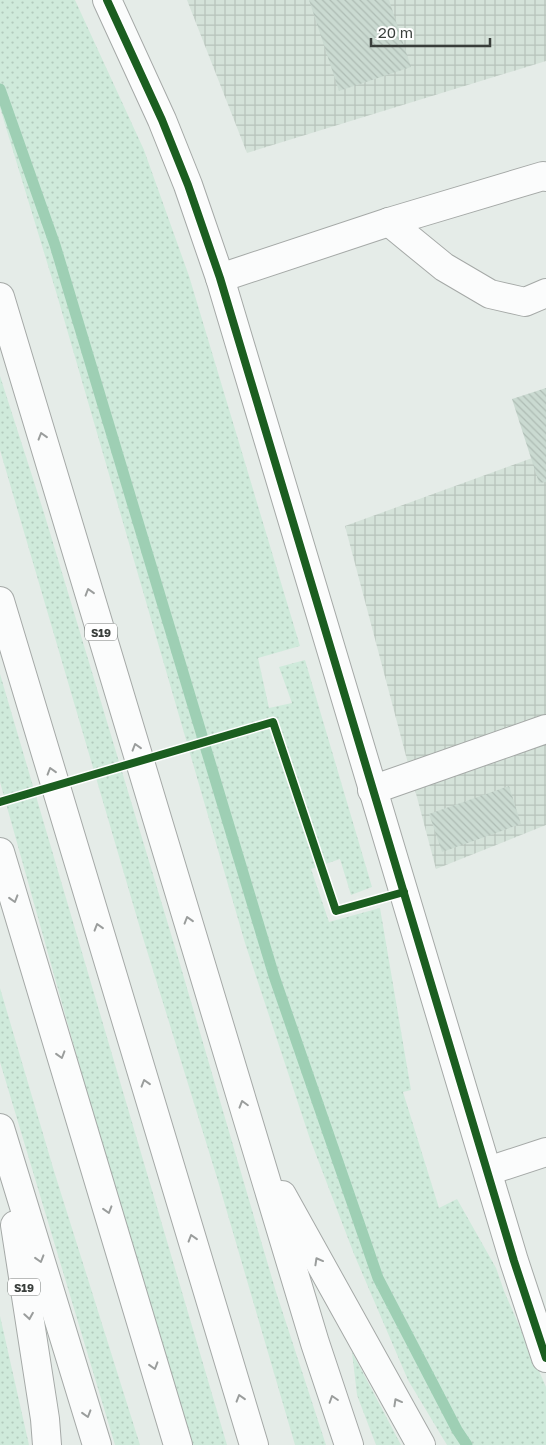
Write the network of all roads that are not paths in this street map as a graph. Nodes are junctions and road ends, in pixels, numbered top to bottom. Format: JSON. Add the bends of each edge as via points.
{"nodes":[{"id":1,"x":107,"y":0,"type":"edge"},
{"id":2,"x":546,"y":176,"type":"edge"},
{"id":3,"x":389,"y":222,"type":"junction"},
{"id":4,"x":220,"y":278,"type":"junction"},
{"id":5,"x":546,"y":293,"type":"edge"},
{"id":6,"x":0,"y":297,"type":"edge"},
{"id":7,"x":0,"y":601,"type":"edge"},
{"id":8,"x":546,"y":729,"type":"edge"},
{"id":9,"x":372,"y":790,"type":"junction"},
{"id":10,"x":0,"y":852,"type":"edge"},
{"id":11,"x":0,"y":1129,"type":"edge"},
{"id":12,"x":257,"y":1150,"type":"junction"},
{"id":13,"x":546,"y":1152,"type":"edge"},
{"id":14,"x":488,"y":1171,"type":"junction"},
{"id":15,"x":546,"y":1358,"type":"edge"},
{"id":16,"x":47,"y":1445,"type":"edge"},
{"id":17,"x":97,"y":1445,"type":"edge"},
{"id":18,"x":178,"y":1445,"type":"edge"},
{"id":19,"x":254,"y":1445,"type":"edge"},
{"id":20,"x":348,"y":1445,"type":"edge"},
{"id":21,"x":421,"y":1445,"type":"edge"}],
"edges":[{"from":1,"to":4,"type":"main road","via":[[162,120]]},
{"from":2,"to":3,"type":"main road"},
{"from":3,"to":4,"type":"main road"},
{"from":3,"to":5,"type":"main road","via":[[444,267],[490,294],[525,302]]},
{"from":4,"to":9,"type":"main road"},
{"from":12,"to":6,"type":"main road","number":"S19","one_way":true},
{"from":19,"to":7,"type":"main road","one_way":true},
{"from":8,"to":9,"type":"main road"},
{"from":9,"to":14,"type":"main road"},
{"from":10,"to":18,"type":"main road","one_way":true},
{"from":11,"to":16,"type":"main road","number":"S19","one_way":true},
{"from":11,"to":17,"type":"main road","one_way":true},
{"from":20,"to":12,"type":"main road","number":"S19","one_way":true},
{"from":21,"to":12,"type":"main road","one_way":true},
{"from":13,"to":14,"type":"main road"},
{"from":14,"to":15,"type":"main road"}]}
